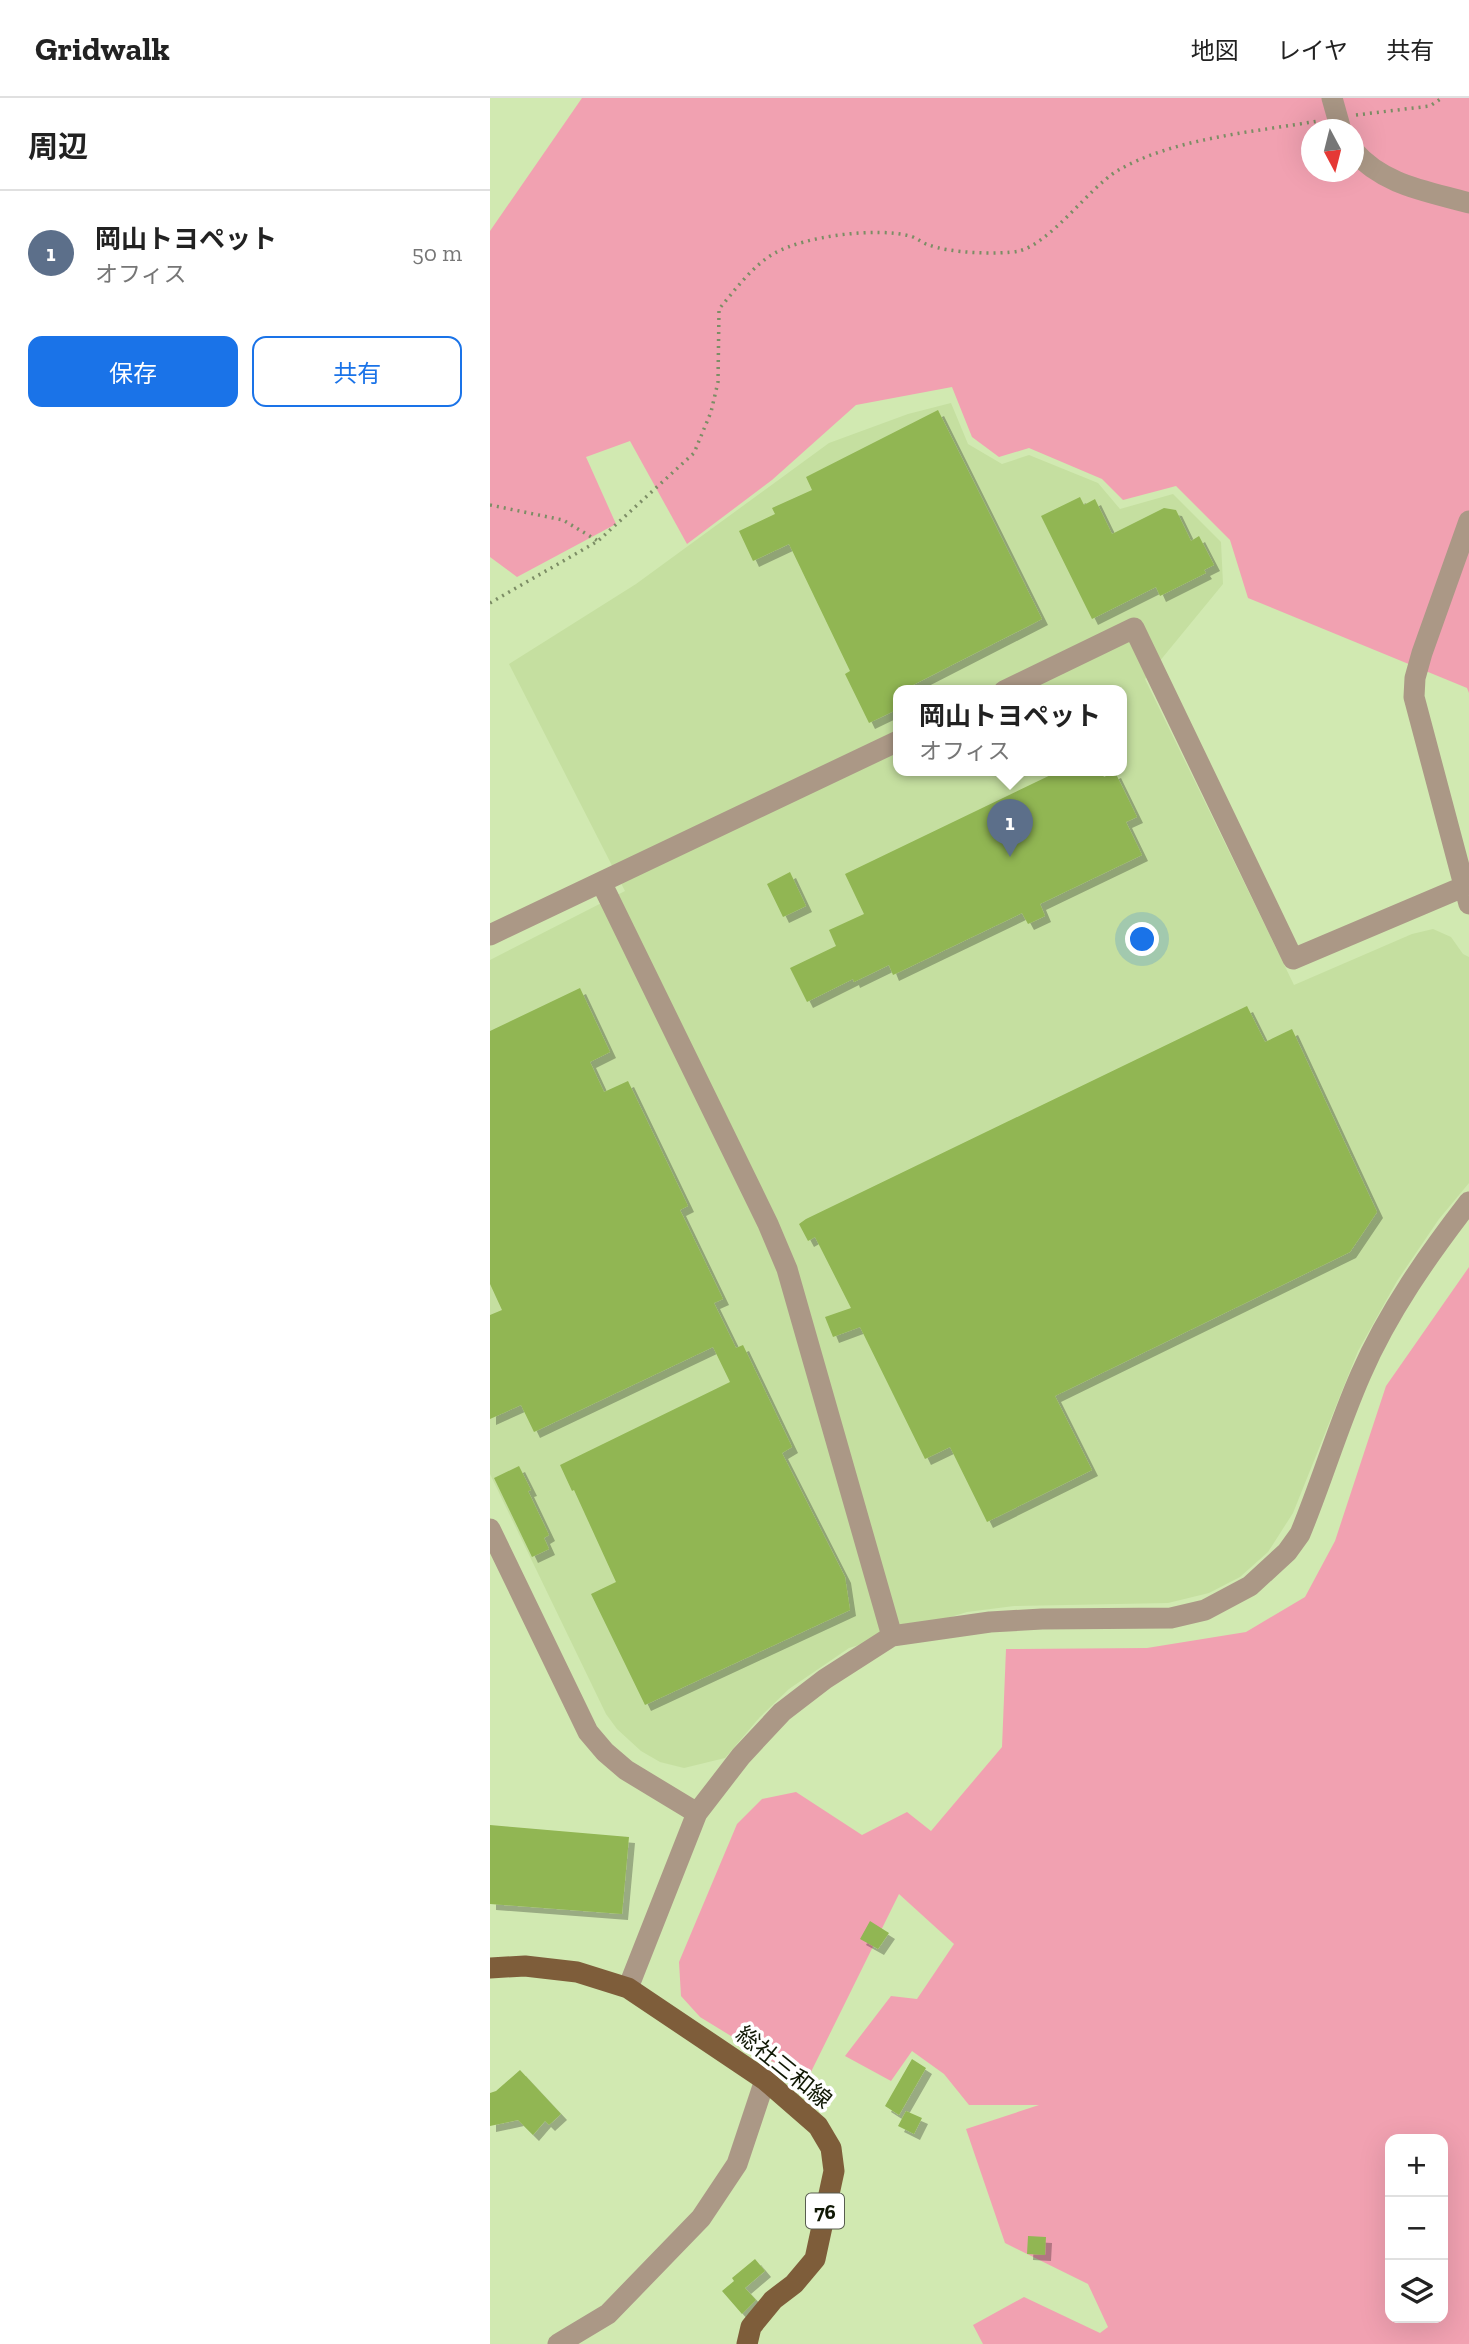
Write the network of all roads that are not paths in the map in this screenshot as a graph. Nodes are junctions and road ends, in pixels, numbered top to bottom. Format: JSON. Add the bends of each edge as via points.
{"nodes":[{"id":1,"x":1364,"y":162,"type":"edge"},
{"id":2,"x":1469,"y":203,"type":"edge"},
{"id":3,"x":1469,"y":521,"type":"edge"},
{"id":4,"x":1016,"y":685,"type":"edge"},
{"id":5,"x":893,"y":743,"type":"edge"},
{"id":6,"x":602,"y":884,"type":"junction"},
{"id":7,"x":1466,"y":895,"type":"edge"},
{"id":8,"x":490,"y":935,"type":"edge"},
{"id":9,"x":1469,"y":1202,"type":"edge"},
{"id":10,"x":490,"y":1529,"type":"edge"},
{"id":11,"x":892,"y":1636,"type":"junction"},
{"id":12,"x":697,"y":1813,"type":"junction"},
{"id":13,"x":490,"y":1968,"type":"edge"},
{"id":14,"x":628,"y":1987,"type":"junction"},
{"id":15,"x":765,"y":2080,"type":"junction"},
{"id":16,"x":558,"y":2344,"type":"edge"},
{"id":17,"x":747,"y":2344,"type":"edge"}],
"edges":[{"from":1,"to":2,"type":"street","via":[[1376,173],[1401,184]]},
{"from":3,"to":7,"type":"street","via":[[1422,653],[1414,697]]},
{"from":4,"to":7,"type":"street","via":[[1134,628],[1293,959]]},
{"from":5,"to":6,"type":"street"},
{"from":6,"to":8,"type":"street"},
{"from":6,"to":11,"type":"street","via":[[786,1269]]},
{"from":9,"to":11,"type":"street","via":[[1401,1299],[1362,1373],[1300,1534],[1250,1586],[1205,1610],[1171,1618],[978,1623]]},
{"from":10,"to":12,"type":"street","via":[[588,1732],[626,1770]]},
{"from":11,"to":12,"type":"street","via":[[782,1712]]},
{"from":12,"to":14,"type":"street"},
{"from":13,"to":14,"type":"main road","name":"総社三和線","number":"76","via":[[525,1966],[577,1972]]},
{"from":14,"to":15,"type":"main road","name":"総社三和線","number":"76"},
{"from":15,"to":16,"type":"street","via":[[737,2164],[701,2217],[608,2314]]},
{"from":15,"to":17,"type":"main road","name":"総社三和線","number":"76","via":[[818,2126],[831,2148],[834,2172],[815,2259],[751,2327]]}]}
